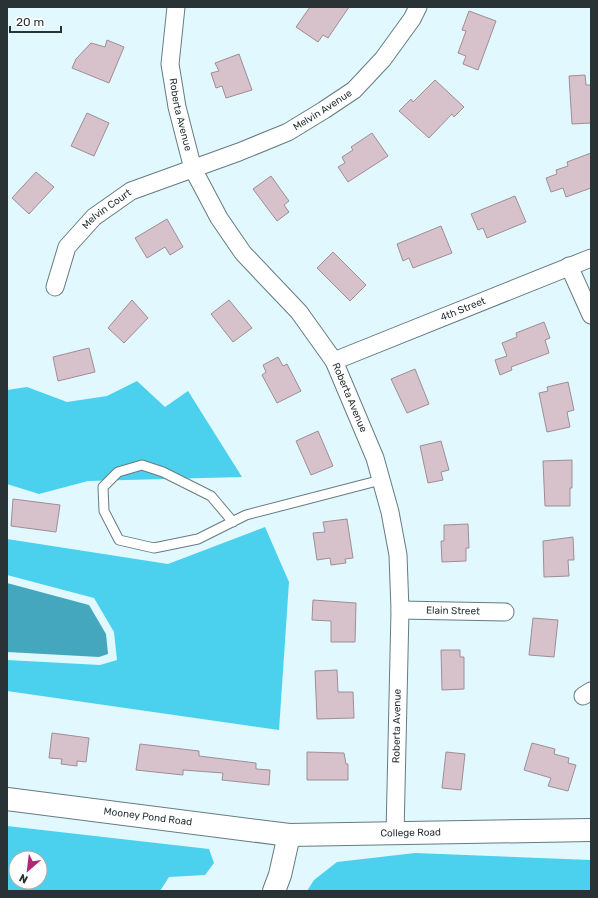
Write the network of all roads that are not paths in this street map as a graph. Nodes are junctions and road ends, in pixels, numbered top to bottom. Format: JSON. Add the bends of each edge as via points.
{"nodes":[{"id":1,"x":176,"y":7,"type":"edge"},
{"id":2,"x":418,"y":7,"type":"edge"},
{"id":3,"x":193,"y":169,"type":"junction"},
{"id":4,"x":591,"y":258,"type":"edge"},
{"id":5,"x":569,"y":266,"type":"junction"},
{"id":6,"x":55,"y":287,"type":"dead end"},
{"id":7,"x":591,"y":316,"type":"edge"},
{"id":8,"x":334,"y":361,"type":"junction"},
{"id":9,"x":381,"y":480,"type":"junction"},
{"id":10,"x":233,"y":522,"type":"junction"},
{"id":11,"x":400,"y":610,"type":"junction"},
{"id":12,"x":505,"y":612,"type":"dead end"},
{"id":13,"x":7,"y":799,"type":"edge"},
{"id":14,"x":591,"y":830,"type":"edge"},
{"id":15,"x":395,"y":834,"type":"junction"},
{"id":16,"x":289,"y":835,"type":"junction"},
{"id":17,"x":274,"y":891,"type":"edge"}],
"edges":[{"from":1,"to":3,"type":"street","name":"Roberta Avenue","via":[[170,64],[177,107]]},
{"from":2,"to":3,"type":"street","name":"Melvin Avenue","via":[[383,59],[354,90],[288,132]]},
{"from":3,"to":6,"type":"street","name":"Melvin Court","via":[[130,191],[94,217],[67,247]]},
{"from":3,"to":8,"type":"street","name":"Roberta Avenue","via":[[219,218],[243,253],[299,312]]},
{"from":4,"to":5,"type":"street","name":"4th Street"},
{"from":5,"to":7,"type":"street"},
{"from":5,"to":8,"type":"street","name":"4th Street"},
{"from":8,"to":9,"type":"street","name":"Roberta Avenue","via":[[375,458]]},
{"from":9,"to":10,"type":"lane","via":[[246,515]]},
{"from":9,"to":11,"type":"street","name":"Roberta Avenue","via":[[398,555]]},
{"from":10,"to":10,"type":"lane","via":[[198,539],[154,548],[119,540],[104,511],[103,487],[118,472],[142,465],[163,472],[211,496]]},
{"from":11,"to":12,"type":"street","name":"Elain Street"},
{"from":11,"to":15,"type":"street","name":"Roberta Avenue"},
{"from":13,"to":16,"type":"street","name":"Mooney Pond Road"},
{"from":14,"to":15,"type":"street","name":"College Road"},
{"from":15,"to":16,"type":"street","name":"College Road"},
{"from":16,"to":17,"type":"street"}]}
